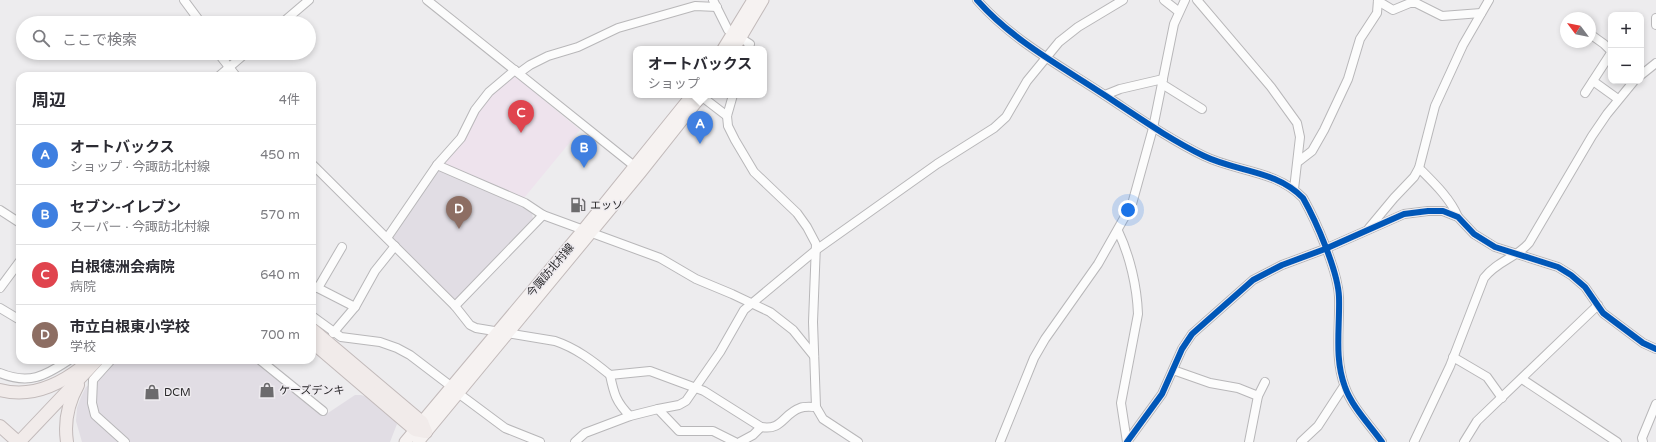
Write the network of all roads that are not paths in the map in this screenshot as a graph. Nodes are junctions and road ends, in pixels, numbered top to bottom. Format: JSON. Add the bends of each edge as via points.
{"nodes":[{"id":1,"x":184,"y":0,"type":"edge"},
{"id":2,"x":309,"y":0,"type":"edge"},
{"id":3,"x":427,"y":0,"type":"edge"},
{"id":4,"x":753,"y":0,"type":"edge"},
{"id":5,"x":763,"y":0,"type":"edge"},
{"id":6,"x":977,"y":0,"type":"edge"},
{"id":7,"x":1123,"y":0,"type":"edge"},
{"id":8,"x":1164,"y":0,"type":"edge"},
{"id":9,"x":1185,"y":0,"type":"edge"},
{"id":10,"x":1197,"y":0,"type":"edge"},
{"id":11,"x":1489,"y":0,"type":"edge"},
{"id":12,"x":1378,"y":1,"type":"edge"},
{"id":13,"x":715,"y":4,"type":"edge"},
{"id":14,"x":1178,"y":11,"type":"junction"},
{"id":15,"x":1481,"y":13,"type":"junction"},
{"id":16,"x":196,"y":16,"type":"edge"},
{"id":17,"x":290,"y":16,"type":"edge"},
{"id":18,"x":1656,"y":18,"type":"edge"},
{"id":19,"x":1656,"y":25,"type":"edge"},
{"id":20,"x":737,"y":36,"type":"junction"},
{"id":21,"x":1596,"y":38,"type":"edge"},
{"id":22,"x":726,"y":46,"type":"edge"},
{"id":23,"x":735,"y":46,"type":"edge"},
{"id":24,"x":749,"y":46,"type":"edge"},
{"id":25,"x":1608,"y":49,"type":"edge"},
{"id":26,"x":1608,"y":57,"type":"edge"},
{"id":27,"x":1046,"y":58,"type":"junction"},
{"id":28,"x":223,"y":60,"type":"edge"},
{"id":29,"x":238,"y":60,"type":"edge"},
{"id":30,"x":1656,"y":62,"type":"edge"},
{"id":31,"x":229,"y":68,"type":"junction"},
{"id":32,"x":517,"y":71,"type":"junction"},
{"id":33,"x":224,"y":72,"type":"edge"},
{"id":34,"x":232,"y":72,"type":"edge"},
{"id":35,"x":1644,"y":72,"type":"edge"},
{"id":36,"x":1163,"y":81,"type":"junction"},
{"id":37,"x":1593,"y":81,"type":"junction"},
{"id":38,"x":1631,"y":84,"type":"edge"},
{"id":39,"x":1585,"y":93,"type":"dead end"},
{"id":40,"x":1105,"y":95,"type":"junction"},
{"id":41,"x":696,"y":98,"type":"edge"},
{"id":42,"x":702,"y":98,"type":"edge"},
{"id":43,"x":732,"y":98,"type":"edge"},
{"id":44,"x":1618,"y":99,"type":"junction"},
{"id":45,"x":1202,"y":109,"type":"dead end"},
{"id":46,"x":727,"y":116,"type":"junction"},
{"id":47,"x":1154,"y":128,"type":"junction"},
{"id":48,"x":1298,"y":161,"type":"junction"},
{"id":49,"x":437,"y":165,"type":"junction"},
{"id":50,"x":316,"y":168,"type":"edge"},
{"id":51,"x":1419,"y":168,"type":"junction"},
{"id":52,"x":638,"y":170,"type":"junction"},
{"id":53,"x":1294,"y":189,"type":"junction"},
{"id":54,"x":0,"y":210,"type":"edge"},
{"id":55,"x":543,"y":215,"type":"junction"},
{"id":56,"x":1458,"y":218,"type":"junction"},
{"id":57,"x":16,"y":220,"type":"edge"},
{"id":58,"x":1118,"y":231,"type":"junction"},
{"id":59,"x":1367,"y":231,"type":"junction"},
{"id":60,"x":587,"y":232,"type":"junction"},
{"id":61,"x":387,"y":238,"type":"junction"},
{"id":62,"x":395,"y":246,"type":"junction"},
{"id":63,"x":342,"y":248,"type":"dead end"},
{"id":64,"x":1325,"y":249,"type":"junction"},
{"id":65,"x":816,"y":250,"type":"junction"},
{"id":66,"x":1515,"y":254,"type":"junction"},
{"id":67,"x":16,"y":266,"type":"edge"},
{"id":68,"x":316,"y":285,"type":"edge"},
{"id":69,"x":316,"y":287,"type":"edge"},
{"id":70,"x":0,"y":288,"type":"edge"},
{"id":71,"x":752,"y":304,"type":"junction"},
{"id":72,"x":1598,"y":305,"type":"junction"},
{"id":73,"x":455,"y":306,"type":"junction"},
{"id":74,"x":355,"y":307,"type":"junction"},
{"id":75,"x":0,"y":308,"type":"edge"},
{"id":76,"x":16,"y":318,"type":"edge"},
{"id":77,"x":316,"y":319,"type":"edge"},
{"id":78,"x":316,"y":333,"type":"edge"},
{"id":79,"x":333,"y":333,"type":"junction"},
{"id":80,"x":503,"y":333,"type":"junction"},
{"id":81,"x":316,"y":345,"type":"edge"},
{"id":82,"x":1656,"y":348,"type":"edge"},
{"id":83,"x":814,"y":356,"type":"junction"},
{"id":84,"x":1453,"y":357,"type":"junction"},
{"id":85,"x":94,"y":364,"type":"edge"},
{"id":86,"x":265,"y":364,"type":"edge"},
{"id":87,"x":82,"y":367,"type":"edge"},
{"id":88,"x":1173,"y":370,"type":"junction"},
{"id":89,"x":0,"y":373,"type":"edge"},
{"id":90,"x":610,"y":375,"type":"junction"},
{"id":91,"x":1522,"y":379,"type":"junction"},
{"id":92,"x":1265,"y":382,"type":"dead end"},
{"id":93,"x":1344,"y":386,"type":"junction"},
{"id":94,"x":696,"y":389,"type":"junction"},
{"id":95,"x":0,"y":390,"type":"edge"},
{"id":96,"x":455,"y":390,"type":"junction"},
{"id":97,"x":1258,"y":396,"type":"junction"},
{"id":98,"x":1502,"y":398,"type":"junction"},
{"id":99,"x":1656,"y":404,"type":"edge"},
{"id":100,"x":816,"y":407,"type":"junction"},
{"id":101,"x":658,"y":409,"type":"junction"},
{"id":102,"x":323,"y":411,"type":"dead end"},
{"id":103,"x":630,"y":416,"type":"junction"},
{"id":104,"x":0,"y":426,"type":"edge"},
{"id":105,"x":761,"y":427,"type":"junction"},
{"id":106,"x":421,"y":428,"type":"junction"},
{"id":107,"x":0,"y":433,"type":"edge"},
{"id":108,"x":17,"y":439,"type":"edge"},
{"id":109,"x":1133,"y":440,"type":"edge"},
{"id":110,"x":67,"y":442,"type":"edge"},
{"id":111,"x":125,"y":442,"type":"edge"},
{"id":112,"x":405,"y":442,"type":"edge"},
{"id":113,"x":418,"y":442,"type":"edge"},
{"id":114,"x":540,"y":442,"type":"edge"},
{"id":115,"x":575,"y":442,"type":"edge"},
{"id":116,"x":735,"y":442,"type":"edge"},
{"id":117,"x":740,"y":442,"type":"edge"},
{"id":118,"x":858,"y":442,"type":"edge"},
{"id":119,"x":1000,"y":442,"type":"edge"},
{"id":120,"x":1249,"y":442,"type":"edge"},
{"id":121,"x":1301,"y":442,"type":"edge"},
{"id":122,"x":1382,"y":442,"type":"edge"},
{"id":123,"x":1414,"y":442,"type":"edge"},
{"id":124,"x":1464,"y":442,"type":"edge"},
{"id":125,"x":1617,"y":442,"type":"edge"},
{"id":126,"x":1644,"y":442,"type":"edge"}],
"edges":[{"from":1,"to":16,"type":"street"},
{"from":2,"to":17,"type":"street"},
{"from":3,"to":32,"type":"street"},
{"from":4,"to":20,"type":"main road"},
{"from":5,"to":20,"type":"main road"},
{"from":6,"to":27,"type":"street","via":[[997,20]]},
{"from":7,"to":27,"type":"street","via":[[1078,27],[1059,42]]},
{"from":8,"to":14,"type":"street"},
{"from":9,"to":14,"type":"street"},
{"from":10,"to":48,"type":"street","via":[[1271,87],[1296,123],[1300,137]]},
{"from":11,"to":15,"type":"street"},
{"from":12,"to":15,"type":"street","via":[[1393,10],[1416,3],[1442,16]]},
{"from":12,"to":48,"type":"street","via":[[1377,13],[1360,39],[1348,79],[1324,130],[1312,151]]},
{"from":13,"to":20,"type":"street","via":[[728,30]]},
{"from":13,"to":32,"type":"street","via":[[695,6],[618,28]]},
{"from":14,"to":36,"type":"street"},
{"from":15,"to":51,"type":"street","via":[[1435,106]]},
{"from":18,"to":19,"type":"street"},
{"from":20,"to":22,"type":"main road"},
{"from":20,"to":23,"type":"main road"},
{"from":20,"to":24,"type":"street","via":[[750,44]]},
{"from":21,"to":25,"type":"street"},
{"from":26,"to":37,"type":"street"},
{"from":27,"to":40,"type":"street"},
{"from":27,"to":65,"type":"street","via":[[1027,81],[1006,117],[994,128],[937,164]]},
{"from":28,"to":31,"type":"street"},
{"from":29,"to":31,"type":"street"},
{"from":30,"to":35,"type":"street"},
{"from":31,"to":33,"type":"street"},
{"from":31,"to":34,"type":"street"},
{"from":32,"to":49,"type":"street","via":[[489,92],[475,110],[461,138]]},
{"from":32,"to":52,"type":"street"},
{"from":36,"to":40,"type":"street","via":[[1120,89]]},
{"from":36,"to":45,"type":"street"},
{"from":36,"to":47,"type":"street"},
{"from":37,"to":39,"type":"street"},
{"from":37,"to":44,"type":"street"},
{"from":38,"to":44,"type":"street"},
{"from":40,"to":47,"type":"street"},
{"from":41,"to":52,"type":"main road","name":"今諏訪北村線"},
{"from":42,"to":46,"type":"street"},
{"from":43,"to":46,"type":"street"},
{"from":44,"to":66,"type":"street","via":[[1592,136],[1529,243]]},
{"from":46,"to":65,"type":"street","via":[[728,126],[754,172],[797,213],[808,227]]},
{"from":47,"to":53,"type":"street","via":[[1209,158],[1280,180]]},
{"from":47,"to":58,"type":"street","via":[[1132,204]]},
{"from":48,"to":53,"type":"street"},
{"from":49,"to":55,"type":"street","via":[[525,203]]},
{"from":49,"to":61,"type":"street"},
{"from":50,"to":61,"type":"street"},
{"from":51,"to":56,"type":"street","via":[[1454,208]]},
{"from":51,"to":59,"type":"street"},
{"from":52,"to":60,"type":"main road","name":"今諏訪北村線"},
{"from":53,"to":64,"type":"street","via":[[1310,210]]},
{"from":54,"to":57,"type":"street"},
{"from":55,"to":60,"type":"street"},
{"from":55,"to":73,"type":"street"},
{"from":56,"to":59,"type":"street","via":[[1443,211],[1416,212],[1392,218]]},
{"from":56,"to":66,"type":"street","via":[[1484,241]]},
{"from":58,"to":109,"type":"street","via":[[1127,249],[1138,314],[1121,403],[1127,442]]},
{"from":58,"to":119,"type":"street","via":[[1034,358]]},
{"from":59,"to":64,"type":"street"},
{"from":60,"to":71,"type":"street","via":[[660,258],[696,279]]},
{"from":60,"to":80,"type":"main road","name":"今諏訪北村線"},
{"from":61,"to":62,"type":"street"},
{"from":62,"to":73,"type":"street"},
{"from":62,"to":74,"type":"street","via":[[375,271]]},
{"from":63,"to":68,"type":"street"},
{"from":64,"to":88,"type":"street","via":[[1282,265],[1254,280],[1192,334]]},
{"from":64,"to":93,"type":"street","via":[[1333,266],[1339,296],[1338,351]]},
{"from":65,"to":71,"type":"street"},
{"from":65,"to":83,"type":"street"},
{"from":66,"to":72,"type":"street","via":[[1558,267],[1585,287]]},
{"from":66,"to":84,"type":"street","via":[[1499,263],[1484,278]]},
{"from":67,"to":70,"type":"street"},
{"from":69,"to":74,"type":"street"},
{"from":71,"to":83,"type":"street","via":[[783,320]]},
{"from":71,"to":94,"type":"street","via":[[744,310]]},
{"from":72,"to":82,"type":"street","via":[[1603,313],[1643,343]]},
{"from":72,"to":91,"type":"street"},
{"from":73,"to":80,"type":"street","via":[[470,325]]},
{"from":74,"to":79,"type":"street"},
{"from":75,"to":76,"type":"street"},
{"from":77,"to":79,"type":"street"},
{"from":78,"to":106,"type":"highway"},
{"from":79,"to":96,"type":"street","via":[[341,337],[380,342],[397,348]]},
{"from":80,"to":90,"type":"street","via":[[565,344],[595,362]]},
{"from":80,"to":96,"type":"main road","name":"今諏訪北村線"},
{"from":81,"to":106,"type":"highway"},
{"from":83,"to":100,"type":"street"},
{"from":84,"to":98,"type":"street","via":[[1487,377]]},
{"from":84,"to":123,"type":"street"},
{"from":85,"to":87,"type":"street"},
{"from":86,"to":102,"type":"street"},
{"from":87,"to":89,"type":"street","via":[[22,379]]},
{"from":87,"to":95,"type":"highway","via":[[61,381],[38,390]]},
{"from":87,"to":108,"type":"highway"},
{"from":87,"to":110,"type":"highway","via":[[67,413]]},
{"from":87,"to":111,"type":"street","via":[[95,415]]},
{"from":88,"to":97,"type":"street"},
{"from":88,"to":109,"type":"street","via":[[1162,394]]},
{"from":90,"to":94,"type":"street","via":[[650,371]]},
{"from":90,"to":103,"type":"street","via":[[614,395]]},
{"from":91,"to":98,"type":"street"},
{"from":91,"to":125,"type":"street"},
{"from":92,"to":97,"type":"street"},
{"from":93,"to":121,"type":"street","via":[[1318,426]]},
{"from":93,"to":122,"type":"street"},
{"from":94,"to":101,"type":"street","via":[[679,405]]},
{"from":94,"to":105,"type":"street","via":[[704,391]]},
{"from":96,"to":106,"type":"main road","name":"今諏訪北村線"},
{"from":96,"to":114,"type":"street","via":[[505,428]]},
{"from":97,"to":120,"type":"street"},
{"from":98,"to":124,"type":"street","via":[[1477,421]]},
{"from":99,"to":126,"type":"street","via":[[1642,438]]},
{"from":100,"to":105,"type":"street","via":[[799,408],[775,427]]},
{"from":100,"to":118,"type":"street","via":[[823,419]]},
{"from":101,"to":103,"type":"street"},
{"from":101,"to":116,"type":"street","via":[[679,431],[713,431]]},
{"from":103,"to":115,"type":"street","via":[[585,433]]},
{"from":104,"to":108,"type":"highway"},
{"from":105,"to":117,"type":"street"},
{"from":106,"to":112,"type":"main road","name":"今諏訪北村線"},
{"from":106,"to":113,"type":"main road","name":"今諏訪北村線"},
{"from":107,"to":108,"type":"highway"}]}
